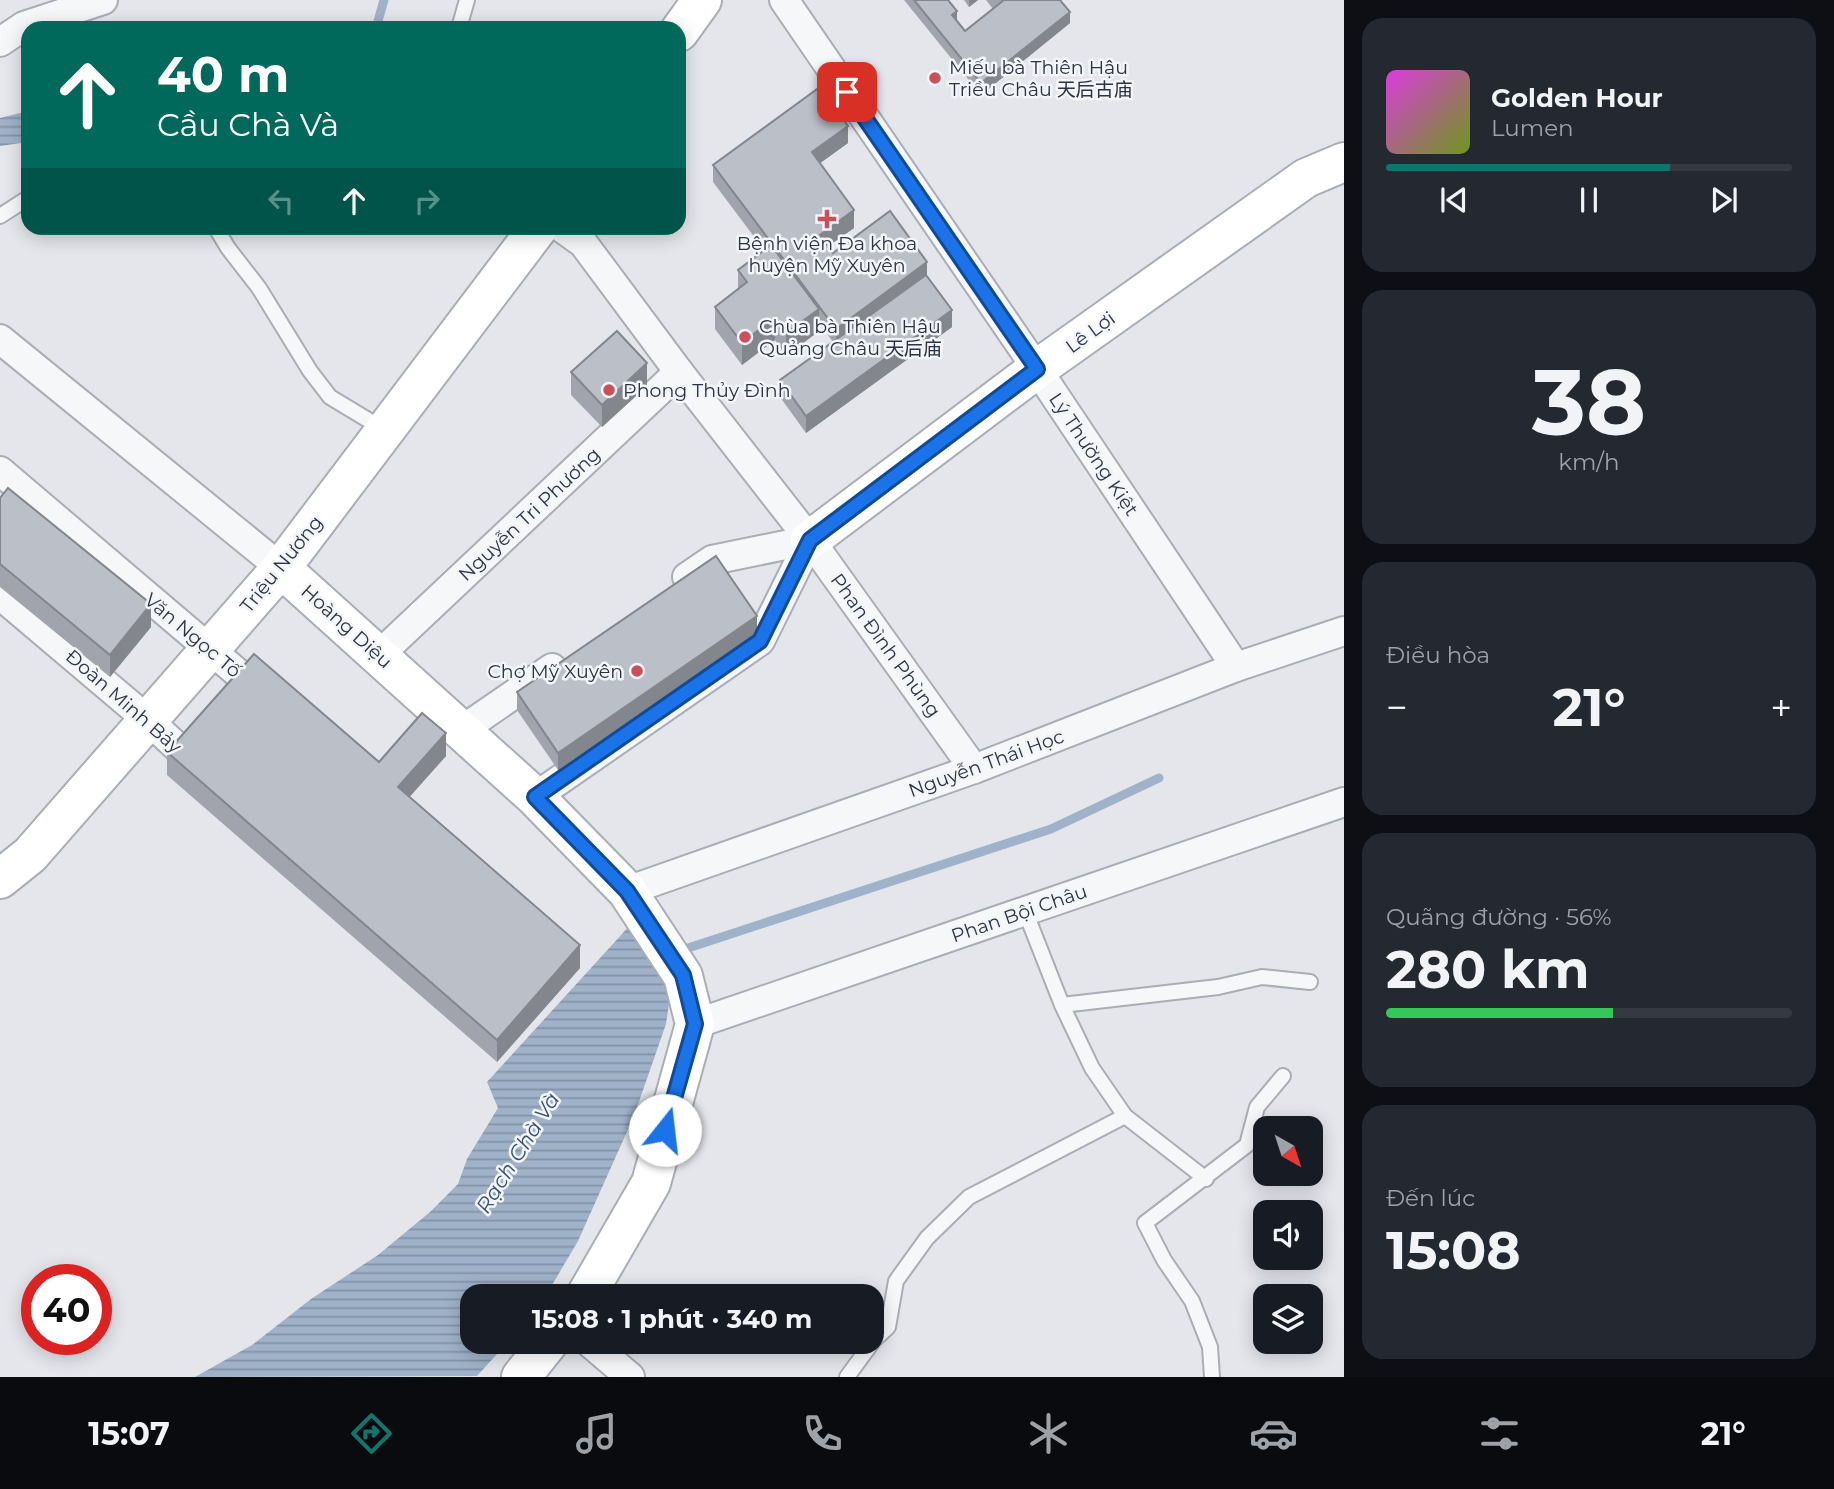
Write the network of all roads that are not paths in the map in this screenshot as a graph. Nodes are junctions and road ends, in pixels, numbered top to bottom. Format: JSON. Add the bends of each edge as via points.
{"nodes":[{"id":1,"x":103,"y":0,"type":"edge"},
{"id":2,"x":467,"y":0,"type":"edge"},
{"id":3,"x":702,"y":0,"type":"edge"},
{"id":4,"x":784,"y":0,"type":"edge"},
{"id":5,"x":39,"y":21,"type":"edge"},
{"id":6,"x":461,"y":21,"type":"edge"},
{"id":7,"x":686,"y":22,"type":"edge"},
{"id":8,"x":21,"y":28,"type":"edge"},
{"id":9,"x":0,"y":42,"type":"edge"},
{"id":10,"x":1344,"y":162,"type":"edge"},
{"id":11,"x":21,"y":202,"type":"edge"},
{"id":12,"x":0,"y":216,"type":"edge"},
{"id":13,"x":220,"y":235,"type":"edge"},
{"id":14,"x":533,"y":235,"type":"edge"},
{"id":15,"x":572,"y":235,"type":"edge"},
{"id":16,"x":0,"y":339,"type":"edge"},
{"id":17,"x":1037,"y":369,"type":"junction"},
{"id":18,"x":679,"y":372,"type":"junction"},
{"id":19,"x":384,"y":430,"type":"junction"},
{"id":20,"x":9,"y":484,"type":"edge"},
{"id":21,"x":810,"y":540,"type":"junction"},
{"id":22,"x":281,"y":568,"type":"junction"},
{"id":23,"x":667,"y":591,"type":"edge"},
{"id":24,"x":0,"y":596,"type":"edge"},
{"id":25,"x":1344,"y":631,"type":"edge"},
{"id":26,"x":210,"y":650,"type":"junction"},
{"id":27,"x":576,"y":653,"type":"edge"},
{"id":28,"x":379,"y":655,"type":"junction"},
{"id":29,"x":1236,"y":667,"type":"junction"},
{"id":30,"x":284,"y":712,"type":"edge"},
{"id":31,"x":149,"y":720,"type":"junction"},
{"id":32,"x":462,"y":730,"type":"junction"},
{"id":33,"x":974,"y":769,"type":"junction"},
{"id":34,"x":219,"y":786,"type":"edge"},
{"id":35,"x":535,"y":797,"type":"junction"},
{"id":36,"x":1344,"y":802,"type":"edge"},
{"id":37,"x":0,"y":879,"type":"edge"},
{"id":38,"x":627,"y":891,"type":"junction"},
{"id":39,"x":1025,"y":911,"type":"junction"},
{"id":40,"x":1310,"y":982,"type":"dead end"},
{"id":41,"x":1062,"y":1005,"type":"junction"},
{"id":42,"x":695,"y":1024,"type":"junction"},
{"id":43,"x":1283,"y":1076,"type":"dead end"},
{"id":44,"x":1125,"y":1116,"type":"junction"},
{"id":45,"x":1206,"y":1179,"type":"junction"},
{"id":46,"x":593,"y":1284,"type":"edge"},
{"id":47,"x":539,"y":1354,"type":"edge"},
{"id":48,"x":603,"y":1354,"type":"edge"},
{"id":49,"x":521,"y":1377,"type":"edge"},
{"id":50,"x":629,"y":1377,"type":"edge"},
{"id":51,"x":847,"y":1377,"type":"edge"},
{"id":52,"x":1212,"y":1377,"type":"edge"}],
"edges":[{"from":1,"to":5,"type":"street"},
{"from":2,"to":6,"type":"lane"},
{"from":3,"to":7,"type":"street"},
{"from":4,"to":17,"type":"street","name":"Lý Thường Kiệt"},
{"from":8,"to":9,"type":"street"},
{"from":10,"to":17,"type":"street","name":"Lê Lợi","via":[[1306,178]]},
{"from":11,"to":12,"type":"lane"},
{"from":13,"to":19,"type":"lane","via":[[330,397]]},
{"from":14,"to":19,"type":"street","name":"Triệu Nương"},
{"from":15,"to":18,"type":"street","name":"Phan Đình Phùng","via":[[583,243]]},
{"from":16,"to":22,"type":"street","name":"Hoàng Diệu"},
{"from":17,"to":21,"type":"street","name":"Lê Lợi"},
{"from":17,"to":29,"type":"street","name":"Lý Thường Kiệt"},
{"from":18,"to":21,"type":"street","name":"Phan Đình Phùng"},
{"from":18,"to":28,"type":"street","name":"Nguyễn Tri Phương"},
{"from":19,"to":22,"type":"street","name":"Triệu Nương"},
{"from":20,"to":26,"type":"street","name":"Văn Ngọc Tố"},
{"from":21,"to":23,"type":"street","via":[[712,560]]},
{"from":21,"to":33,"type":"street","name":"Phan Đình Phùng"},
{"from":21,"to":35,"type":"street","via":[[760,641]]},
{"from":22,"to":26,"type":"street","name":"Triệu Nương"},
{"from":22,"to":28,"type":"street","name":"Hoàng Diệu"},
{"from":24,"to":31,"type":"street","name":"Đoàn Minh Bảy"},
{"from":25,"to":29,"type":"street","name":"Nguyễn Thái Học"},
{"from":26,"to":30,"type":"street","name":"Văn Ngọc Tố"},
{"from":26,"to":31,"type":"street","name":"Triệu Nương"},
{"from":27,"to":32,"type":"street"},
{"from":28,"to":32,"type":"street","name":"Hoàng Diệu"},
{"from":29,"to":33,"type":"street","name":"Nguyễn Thái Học"},
{"from":31,"to":34,"type":"street","name":"Đoàn Minh Bảy"},
{"from":31,"to":37,"type":"street","name":"Triệu Nương","via":[[30,855]]},
{"from":32,"to":35,"type":"street","name":"Hoàng Diệu"},
{"from":33,"to":38,"type":"street","name":"Nguyễn Thái Học"},
{"from":35,"to":38,"type":"street","name":"Hoàng Diệu"},
{"from":36,"to":39,"type":"street","name":"Phan Bội Châu"},
{"from":38,"to":42,"type":"street","name":"Hoàng Diệu","via":[[673,960]]},
{"from":39,"to":41,"type":"lane"},
{"from":39,"to":42,"type":"street","name":"Phan Bội Châu"},
{"from":40,"to":41,"type":"lane","via":[[1262,977],[1218,987]]},
{"from":41,"to":44,"type":"lane","via":[[1091,1068]]},
{"from":42,"to":46,"type":"street","via":[[651,1183]]},
{"from":43,"to":45,"type":"lane","via":[[1257,1107],[1247,1145]]},
{"from":44,"to":45,"type":"lane"},
{"from":44,"to":51,"type":"lane","via":[[969,1197],[927,1238],[896,1280],[888,1327]]},
{"from":45,"to":52,"type":"lane","via":[[1145,1223],[1192,1301],[1210,1347]]},
{"from":47,"to":49,"type":"street"},
{"from":48,"to":50,"type":"street"}]}
